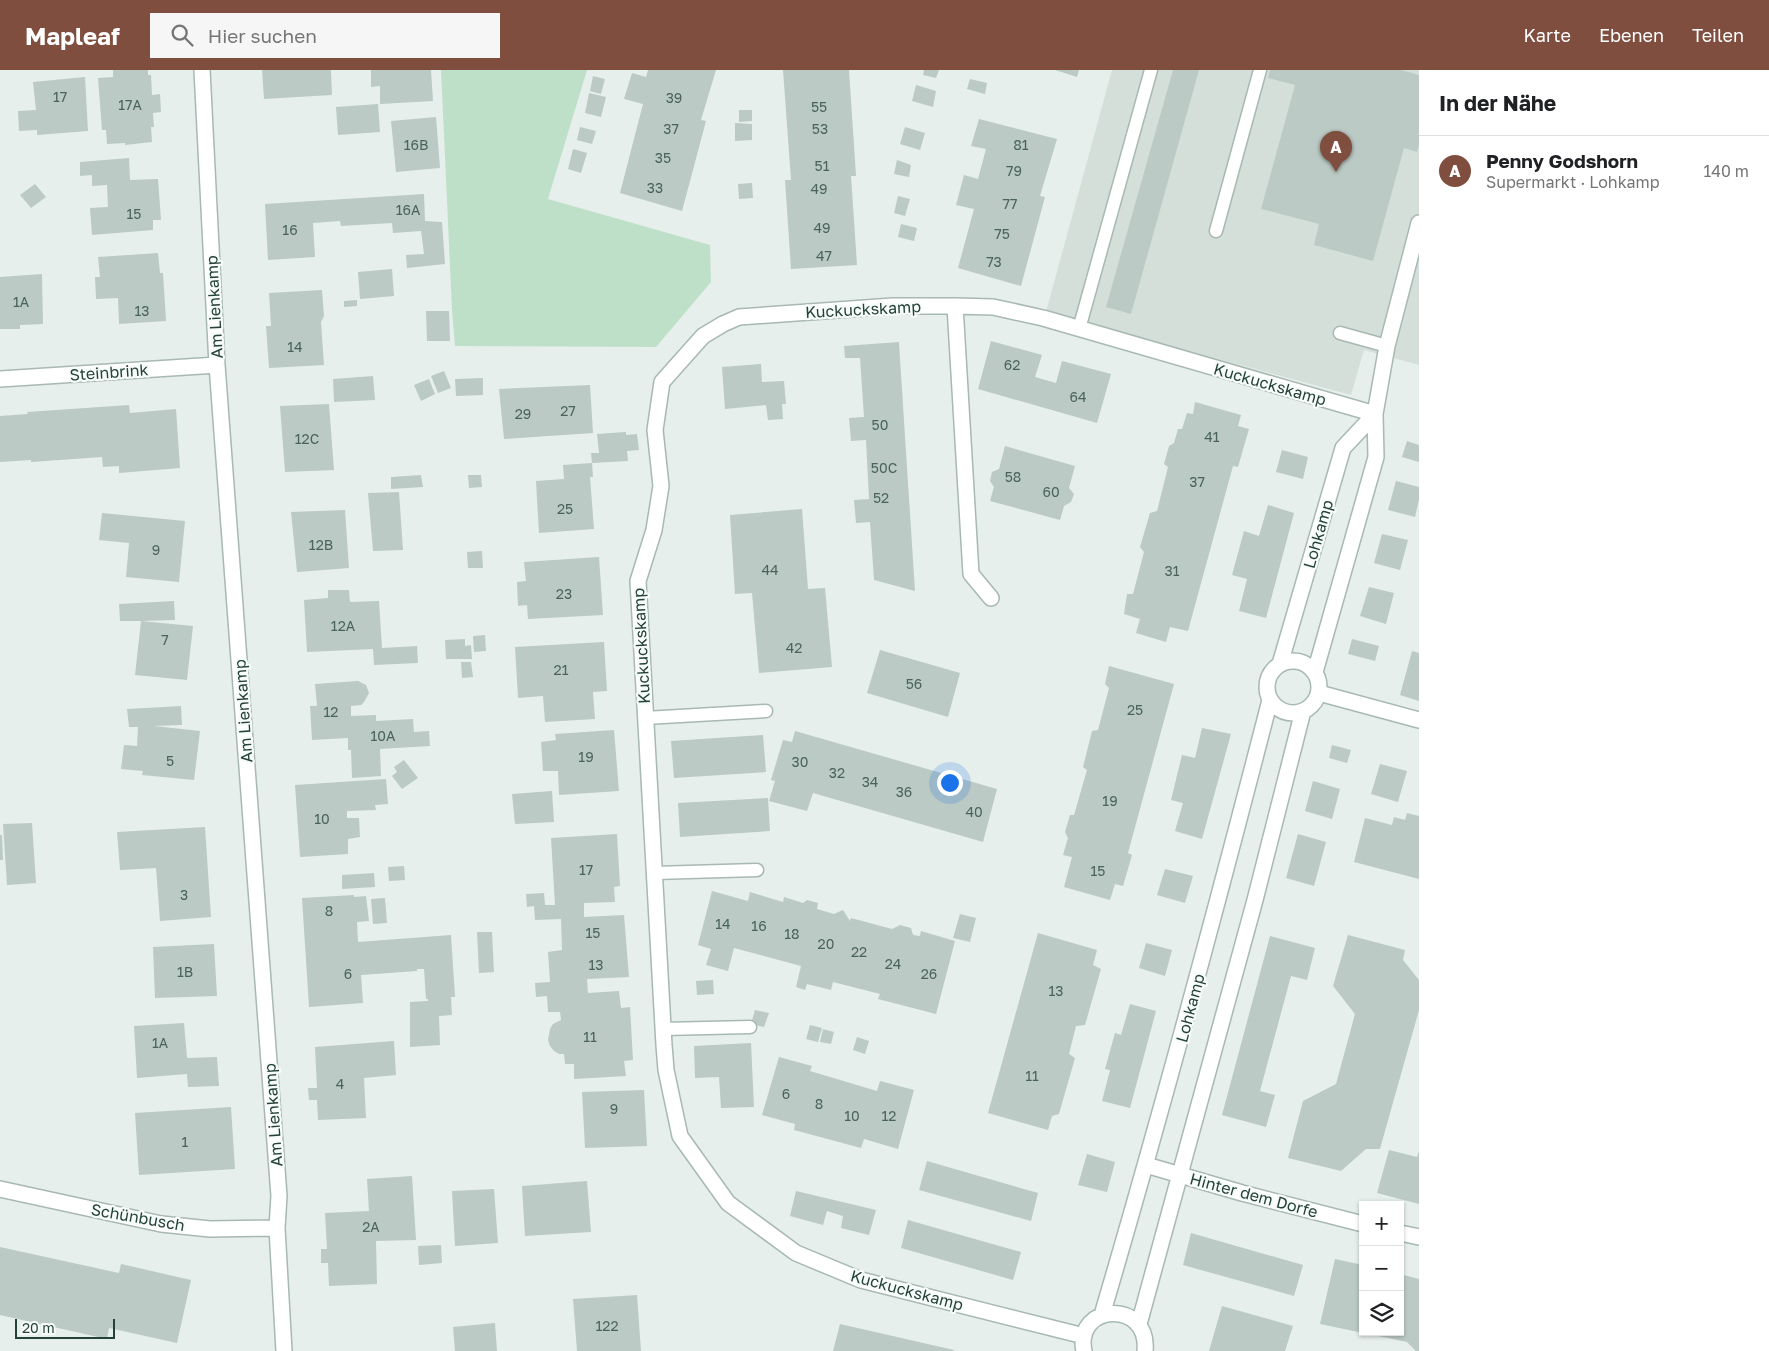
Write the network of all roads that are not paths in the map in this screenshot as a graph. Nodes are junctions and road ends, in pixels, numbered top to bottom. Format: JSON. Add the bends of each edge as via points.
{"nodes":[{"id":1,"x":202,"y":70,"type":"edge"},
{"id":2,"x":1151,"y":70,"type":"edge"},
{"id":3,"x":1260,"y":70,"type":"edge"},
{"id":4,"x":1419,"y":223,"type":"edge"},
{"id":5,"x":1216,"y":231,"type":"dead end"},
{"id":6,"x":955,"y":306,"type":"junction"},
{"id":7,"x":1079,"y":329,"type":"junction"},
{"id":8,"x":1340,"y":333,"type":"dead end"},
{"id":9,"x":1387,"y":346,"type":"junction"},
{"id":10,"x":217,"y":365,"type":"junction"},
{"id":11,"x":0,"y":379,"type":"edge"},
{"id":12,"x":1376,"y":414,"type":"junction"},
{"id":13,"x":991,"y":598,"type":"dead end"},
{"id":14,"x":1280,"y":664,"type":"junction"},
{"id":15,"x":1315,"y":672,"type":"junction"},
{"id":16,"x":1319,"y":693,"type":"junction"},
{"id":17,"x":1270,"y":700,"type":"junction"},
{"id":18,"x":766,"y":711,"type":"dead end"},
{"id":19,"x":1303,"y":711,"type":"junction"},
{"id":20,"x":645,"y":718,"type":"junction"},
{"id":21,"x":1419,"y":720,"type":"edge"},
{"id":22,"x":757,"y":870,"type":"dead end"},
{"id":23,"x":654,"y":873,"type":"junction"},
{"id":24,"x":750,"y":1027,"type":"dead end"},
{"id":25,"x":664,"y":1029,"type":"junction"},
{"id":26,"x":1146,"y":1165,"type":"junction"},
{"id":27,"x":1180,"y":1176,"type":"junction"},
{"id":28,"x":0,"y":1189,"type":"edge"},
{"id":29,"x":1359,"y":1223,"type":"edge"},
{"id":30,"x":277,"y":1228,"type":"junction"},
{"id":31,"x":1404,"y":1234,"type":"edge"},
{"id":32,"x":1419,"y":1237,"type":"edge"},
{"id":33,"x":1102,"y":1315,"type":"junction"},
{"id":34,"x":1139,"y":1324,"type":"junction"},
{"id":35,"x":1084,"y":1336,"type":"junction"},
{"id":36,"x":284,"y":1351,"type":"edge"},
{"id":37,"x":1084,"y":1351,"type":"edge"},
{"id":38,"x":1144,"y":1351,"type":"edge"}],
"edges":[{"from":1,"to":10,"type":"street","name":"Am Lienkamp"},
{"from":2,"to":7,"type":"lane"},
{"from":3,"to":5,"type":"lane"},
{"from":4,"to":9,"type":"street"},
{"from":6,"to":7,"type":"street","name":"Kuckuckskamp","via":[[994,307]]},
{"from":6,"to":13,"type":"street","via":[[971,574]]},
{"from":6,"to":20,"type":"street","name":"Kuckuckskamp","via":[[893,306],[739,317],[703,336],[662,382],[655,430],[660,486],[654,530],[638,581]]},
{"from":7,"to":12,"type":"street","name":"Kuckuckskamp"},
{"from":8,"to":9,"type":"lane"},
{"from":9,"to":12,"type":"street"},
{"from":10,"to":11,"type":"street","name":"Steinbrink"},
{"from":10,"to":30,"type":"street","name":"Am Lienkamp","via":[[279,1196]]},
{"from":12,"to":14,"type":"street","name":"Lohkamp","via":[[1344,448]]},
{"from":12,"to":15,"type":"street","via":[[1376,457]]},
{"from":14,"to":15,"type":"street","via":[[1295,661],[1310,666]]},
{"from":14,"to":17,"type":"street","name":"Lohkamp","via":[[1269,677]]},
{"from":15,"to":16,"type":"street"},
{"from":16,"to":19,"type":"street","via":[[1310,707]]},
{"from":16,"to":21,"type":"street"},
{"from":17,"to":19,"type":"street","via":[[1288,713]]},
{"from":17,"to":26,"type":"street","name":"Lohkamp"},
{"from":18,"to":20,"type":"lane"},
{"from":19,"to":27,"type":"street"},
{"from":20,"to":23,"type":"street","name":"Kuckuckskamp"},
{"from":22,"to":23,"type":"lane"},
{"from":23,"to":25,"type":"street","name":"Kuckuckskamp"},
{"from":24,"to":25,"type":"lane"},
{"from":25,"to":35,"type":"street","name":"Kuckuckskamp","via":[[666,1070],[680,1136],[728,1203],[796,1253],[861,1280]]},
{"from":26,"to":27,"type":"street","name":"Hinter dem Dorfe"},
{"from":26,"to":33,"type":"street","name":"Lohkamp"},
{"from":27,"to":29,"type":"street","name":"Hinter dem Dorfe"},
{"from":27,"to":34,"type":"street"},
{"from":28,"to":30,"type":"street","name":"Schünbusch","via":[[161,1224],[210,1229]]},
{"from":30,"to":36,"type":"street","name":"Am Lienkamp"},
{"from":31,"to":32,"type":"street"},
{"from":33,"to":34,"type":"street","via":[[1122,1314]]},
{"from":33,"to":35,"type":"street","name":"Lohkamp","via":[[1094,1320]]},
{"from":34,"to":38,"type":"street","via":[[1146,1342]]},
{"from":35,"to":37,"type":"street"}]}
